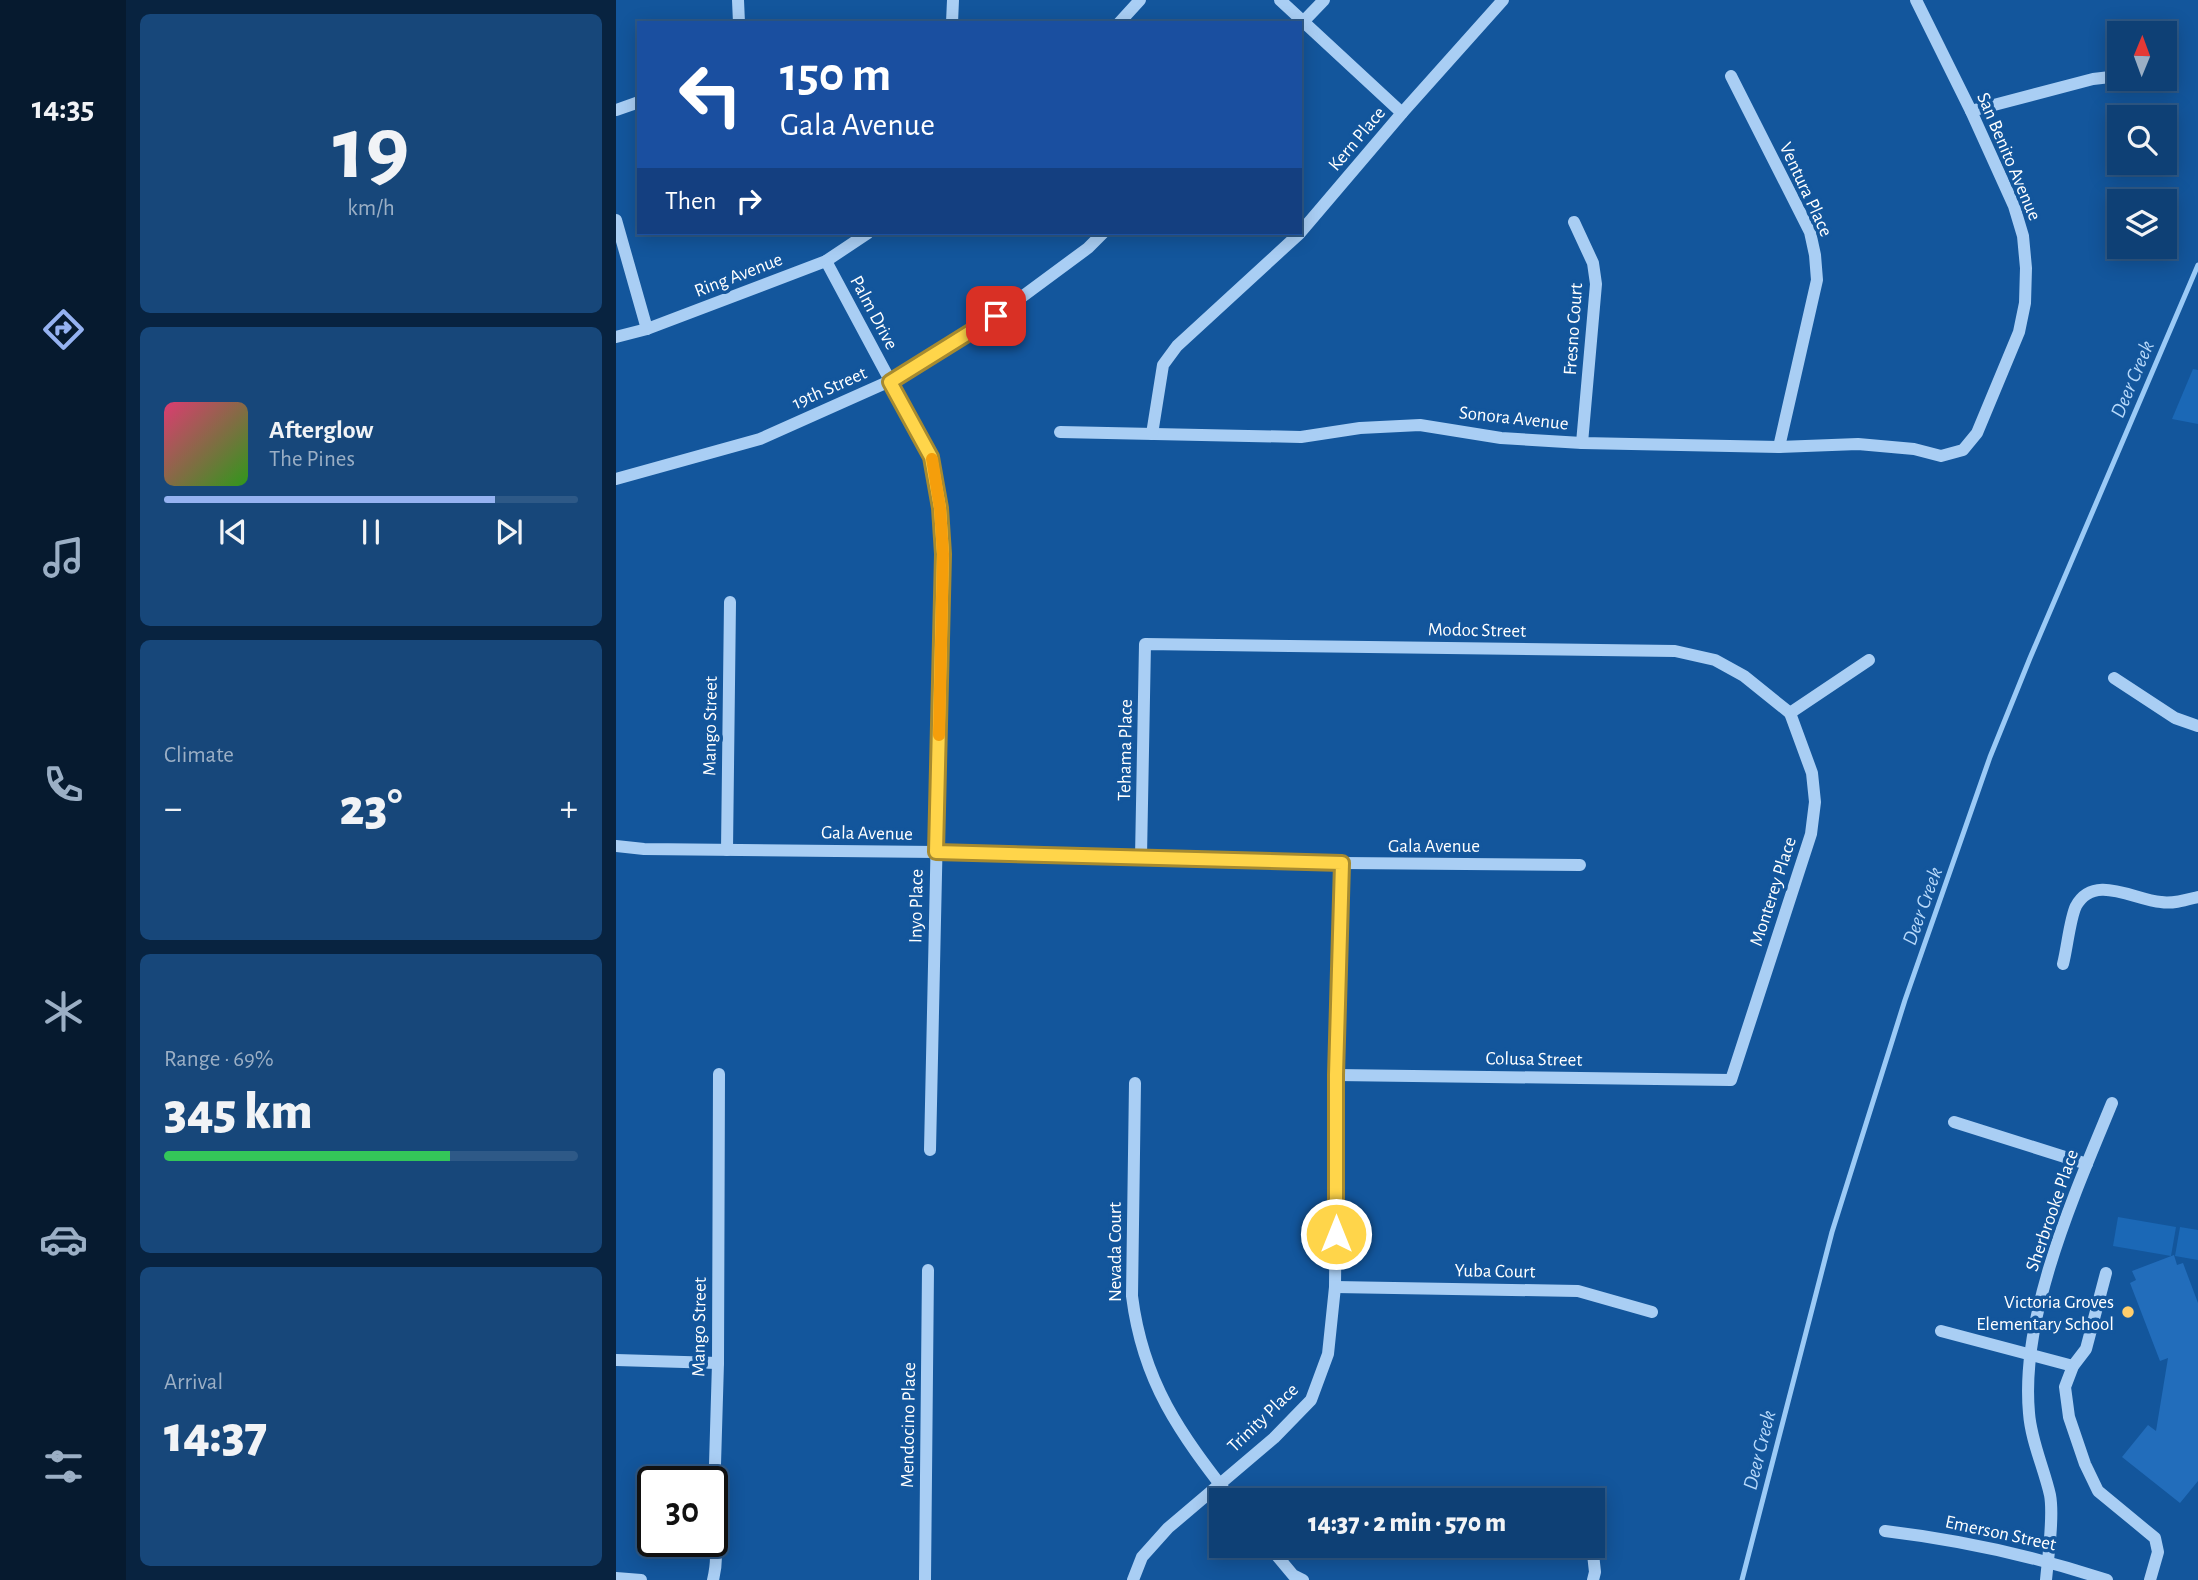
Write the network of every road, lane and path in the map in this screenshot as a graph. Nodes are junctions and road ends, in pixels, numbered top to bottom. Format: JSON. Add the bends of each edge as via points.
{"nodes":[{"id":1,"x":738,"y":0,"type":"edge"},
{"id":2,"x":953,"y":0,"type":"edge"},
{"id":3,"x":1140,"y":0,"type":"edge"},
{"id":4,"x":1280,"y":0,"type":"edge"},
{"id":5,"x":1324,"y":0,"type":"edge"},
{"id":6,"x":1503,"y":0,"type":"edge"},
{"id":7,"x":1916,"y":0,"type":"edge"},
{"id":8,"x":739,"y":21,"type":"edge"},
{"id":9,"x":952,"y":21,"type":"edge"},
{"id":10,"x":1121,"y":21,"type":"edge"},
{"id":11,"x":1299,"y":21,"type":"edge"},
{"id":12,"x":1302,"y":24,"type":"edge"},
{"id":13,"x":1731,"y":76,"type":"dead end"},
{"id":14,"x":2107,"y":77,"type":"edge"},
{"id":15,"x":637,"y":103,"type":"edge"},
{"id":16,"x":616,"y":110,"type":"edge"},
{"id":17,"x":1971,"y":111,"type":"junction"},
{"id":18,"x":1402,"y":113,"type":"junction"},
{"id":19,"x":616,"y":220,"type":"edge"},
{"id":20,"x":1574,"y":222,"type":"dead end"},
{"id":21,"x":1302,"y":230,"type":"edge"},
{"id":22,"x":865,"y":235,"type":"edge"},
{"id":23,"x":1101,"y":235,"type":"edge"},
{"id":24,"x":1298,"y":235,"type":"edge"},
{"id":25,"x":826,"y":261,"type":"junction"},
{"id":26,"x":647,"y":329,"type":"junction"},
{"id":27,"x":616,"y":337,"type":"edge"},
{"id":28,"x":890,"y":382,"type":"junction"},
{"id":29,"x":1060,"y":432,"type":"dead end"},
{"id":30,"x":1152,"y":434,"type":"junction"},
{"id":31,"x":1582,"y":443,"type":"junction"},
{"id":32,"x":1779,"y":447,"type":"junction"},
{"id":33,"x":1963,"y":450,"type":"joint"},
{"id":34,"x":616,"y":479,"type":"edge"},
{"id":35,"x":730,"y":602,"type":"dead end"},
{"id":36,"x":1145,"y":644,"type":"joint"},
{"id":37,"x":1869,"y":660,"type":"dead end"},
{"id":38,"x":2113,"y":678,"type":"dead end"},
{"id":39,"x":1790,"y":713,"type":"junction"},
{"id":40,"x":2198,"y":726,"type":"edge"},
{"id":41,"x":616,"y":846,"type":"edge"},
{"id":42,"x":727,"y":850,"type":"junction"},
{"id":43,"x":936,"y":852,"type":"junction"},
{"id":44,"x":1141,"y":858,"type":"junction"},
{"id":45,"x":1342,"y":863,"type":"junction"},
{"id":46,"x":1580,"y":865,"type":"dead end"},
{"id":47,"x":2198,"y":897,"type":"edge"},
{"id":48,"x":2063,"y":964,"type":"dead end"},
{"id":49,"x":719,"y":1074,"type":"dead end"},
{"id":50,"x":1336,"y":1075,"type":"junction"},
{"id":51,"x":1731,"y":1080,"type":"joint"},
{"id":52,"x":1135,"y":1083,"type":"dead end"},
{"id":53,"x":2112,"y":1103,"type":"dead end"},
{"id":54,"x":1954,"y":1122,"type":"dead end"},
{"id":55,"x":930,"y":1150,"type":"dead end"},
{"id":56,"x":2087,"y":1164,"type":"junction"},
{"id":57,"x":929,"y":1270,"type":"dead end"},
{"id":58,"x":2106,"y":1273,"type":"dead end"},
{"id":59,"x":1335,"y":1287,"type":"junction"},
{"id":60,"x":1652,"y":1311,"type":"dead end"},
{"id":61,"x":1941,"y":1331,"type":"dead end"},
{"id":62,"x":2028,"y":1354,"type":"junction"},
{"id":63,"x":616,"y":1360,"type":"edge"},
{"id":64,"x":718,"y":1363,"type":"junction"},
{"id":65,"x":2073,"y":1366,"type":"junction"},
{"id":66,"x":1219,"y":1483,"type":"junction"},
{"id":67,"x":1223,"y":1488,"type":"edge"},
{"id":68,"x":1885,"y":1531,"type":"dead end"},
{"id":69,"x":1279,"y":1558,"type":"edge"},
{"id":70,"x":1593,"y":1558,"type":"edge"},
{"id":71,"x":2048,"y":1561,"type":"junction"},
{"id":72,"x":616,"y":1578,"type":"edge"},
{"id":73,"x":634,"y":1580,"type":"edge"},
{"id":74,"x":713,"y":1580,"type":"edge"},
{"id":75,"x":925,"y":1580,"type":"edge"},
{"id":76,"x":1133,"y":1580,"type":"edge"},
{"id":77,"x":1303,"y":1580,"type":"edge"},
{"id":78,"x":1593,"y":1580,"type":"edge"},
{"id":79,"x":2046,"y":1580,"type":"edge"},
{"id":80,"x":2107,"y":1580,"type":"edge"},
{"id":81,"x":2150,"y":1580,"type":"edge"}],
"edges":[{"from":1,"to":8,"type":"street"},
{"from":2,"to":9,"type":"street"},
{"from":3,"to":10,"type":"street"},
{"from":4,"to":11,"type":"street"},
{"from":5,"to":12,"type":"street"},
{"from":6,"to":18,"type":"street","name":"Kern Place"},
{"from":7,"to":17,"type":"street","name":"San Benito Avenue"},
{"from":12,"to":18,"type":"street"},
{"from":13,"to":32,"type":"street","name":"Ventura Place","via":[[1810,232],[1815,255],[1817,280]]},
{"from":14,"to":17,"type":"street"},
{"from":15,"to":16,"type":"street"},
{"from":17,"to":33,"type":"street","name":"San Benito Avenue","via":[[2014,206],[2026,268],[2019,332],[1977,433]]},
{"from":18,"to":21,"type":"street","name":"Kern Place"},
{"from":19,"to":26,"type":"street"},
{"from":20,"to":31,"type":"street","name":"Fresno Court","via":[[1593,263],[1596,284]]},
{"from":22,"to":25,"type":"street","name":"Ring Avenue"},
{"from":23,"to":28,"type":"street","name":"19th Street","via":[[996,316]]},
{"from":24,"to":30,"type":"street","name":"Kern Place","via":[[1177,346],[1163,365]]},
{"from":25,"to":26,"type":"street","name":"Ring Avenue"},
{"from":25,"to":28,"type":"street","name":"Palm Drive"},
{"from":26,"to":27,"type":"street","name":"Ring Avenue"},
{"from":28,"to":34,"type":"street","name":"19th Street","via":[[760,439]]},
{"from":28,"to":43,"type":"street","name":"Inyo Place","via":[[931,457],[940,508],[943,554]]},
{"from":29,"to":30,"type":"street","name":"Sonora Avenue"},
{"from":30,"to":31,"type":"street","name":"Sonora Avenue","via":[[1301,437],[1420,425],[1500,438]]},
{"from":31,"to":32,"type":"street","name":"Sonora Avenue"},
{"from":32,"to":33,"type":"street","name":"Sonora Avenue","via":[[1858,444],[1941,456]]},
{"from":35,"to":42,"type":"street","name":"Mango Street"},
{"from":36,"to":39,"type":"street","name":"Modoc Street","via":[[1675,651],[1715,660],[1744,676]]},
{"from":36,"to":44,"type":"street","name":"Tehama Place"},
{"from":37,"to":39,"type":"street"},
{"from":38,"to":40,"type":"street","via":[[2175,718]]},
{"from":39,"to":51,"type":"street","name":"Monterey Place","via":[[1812,773],[1811,834]]},
{"from":41,"to":42,"type":"street","name":"Gala Avenue"},
{"from":42,"to":43,"type":"street","name":"Gala Avenue"},
{"from":43,"to":44,"type":"street","name":"Gala Avenue"},
{"from":43,"to":55,"type":"street","name":"Inyo Place"},
{"from":44,"to":45,"type":"street","name":"Gala Avenue"},
{"from":45,"to":46,"type":"street","name":"Gala Avenue"},
{"from":45,"to":50,"type":"street","name":"Trinity Place"},
{"from":47,"to":48,"type":"street","via":[[2164,903],[2114,890],[2087,894],[2074,911]]},
{"from":49,"to":64,"type":"street","name":"Mango Street"},
{"from":50,"to":51,"type":"street","name":"Colusa Street"},
{"from":50,"to":59,"type":"street","name":"Trinity Place"},
{"from":52,"to":66,"type":"street","name":"Nevada Court","via":[[1135,1322],[1164,1405]]},
{"from":53,"to":56,"type":"street","name":"Sherbrooke Place"},
{"from":54,"to":56,"type":"street"},
{"from":56,"to":62,"type":"street","name":"Sherbrooke Place","via":[[2048,1273]]},
{"from":57,"to":75,"type":"street","name":"Mendocino Place"},
{"from":58,"to":65,"type":"street","via":[[2086,1349]]},
{"from":59,"to":60,"type":"street","name":"Yuba Court","via":[[1578,1291]]},
{"from":59,"to":66,"type":"street","name":"Trinity Place","via":[[1328,1354],[1311,1400]]},
{"from":61,"to":62,"type":"street"},
{"from":62,"to":65,"type":"street"},
{"from":62,"to":71,"type":"street","name":"Sherbrooke Place","via":[[2029,1415],[2051,1499]]},
{"from":63,"to":64,"type":"street"},
{"from":64,"to":74,"type":"street","name":"Mango Street","via":[[713,1532],[717,1565]]},
{"from":65,"to":81,"type":"street","via":[[2065,1387],[2069,1417],[2085,1464],[2098,1491],[2155,1538],[2158,1552]]},
{"from":66,"to":67,"type":"street","name":"Nevada Court"},
{"from":66,"to":76,"type":"street","name":"Trinity Place","via":[[1142,1557]]},
{"from":68,"to":71,"type":"street","name":"Emerson Street","via":[[1945,1538]]},
{"from":69,"to":77,"type":"street"},
{"from":70,"to":78,"type":"street"},
{"from":71,"to":79,"type":"street","name":"Sherbrooke Place"},
{"from":71,"to":80,"type":"street","name":"Emerson Street"},
{"from":72,"to":73,"type":"street"}]}
